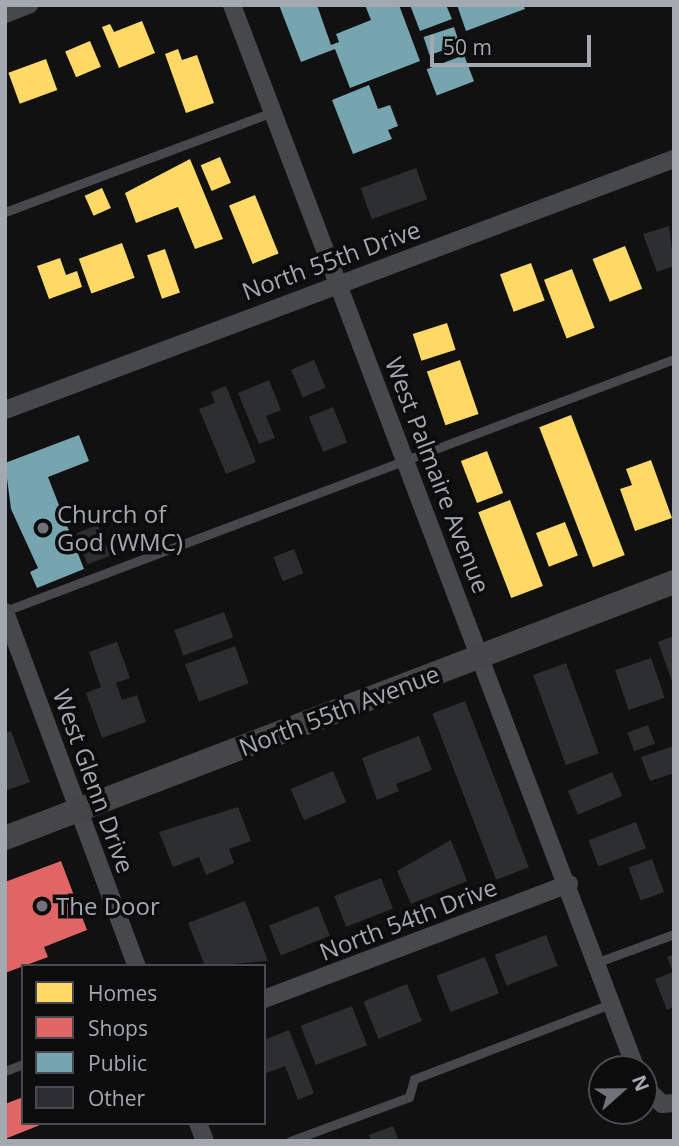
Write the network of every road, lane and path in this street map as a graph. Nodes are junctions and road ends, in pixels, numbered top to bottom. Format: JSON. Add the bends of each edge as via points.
{"nodes":[{"id":1,"x":29,"y":5,"type":"edge"},
{"id":2,"x":232,"y":5,"type":"edge"},
{"id":3,"x":5,"y":14,"type":"edge"},
{"id":4,"x":272,"y":112,"type":"junction"},
{"id":5,"x":674,"y":159,"type":"edge"},
{"id":6,"x":5,"y":212,"type":"edge"},
{"id":7,"x":339,"y":283,"type":"junction"},
{"id":8,"x":674,"y":359,"type":"edge"},
{"id":9,"x":5,"y":410,"type":"edge"},
{"id":10,"x":405,"y":458,"type":"junction"},
{"id":11,"x":674,"y":582,"type":"edge"},
{"id":12,"x":5,"y":611,"type":"edge"},
{"id":13,"x":480,"y":656,"type":"junction"},
{"id":14,"x":78,"y":809,"type":"junction"},
{"id":15,"x":5,"y":838,"type":"edge"},
{"id":16,"x":569,"y":884,"type":"junction"},
{"id":17,"x":674,"y":934,"type":"edge"},
{"id":18,"x":598,"y":962,"type":"junction"},
{"id":19,"x":136,"y":964,"type":"edge"},
{"id":20,"x":266,"y":998,"type":"edge"},
{"id":21,"x":613,"y":1003,"type":"junction"},
{"id":22,"x":631,"y":1055,"type":"edge"},
{"id":23,"x":658,"y":1099,"type":"edge"},
{"id":24,"x":674,"y":1103,"type":"edge"},
{"id":25,"x":290,"y":1141,"type":"edge"}],
"edges":[{"from":1,"to":3,"type":"street"},
{"from":2,"to":4,"type":"street","name":"West Palmaire Avenue"},
{"from":4,"to":6,"type":"lane"},
{"from":4,"to":7,"type":"street","name":"West Palmaire Avenue"},
{"from":5,"to":7,"type":"street","name":"North 55th Drive"},
{"from":7,"to":9,"type":"street","name":"North 55th Drive"},
{"from":7,"to":10,"type":"street","name":"West Palmaire Avenue"},
{"from":8,"to":10,"type":"lane"},
{"from":10,"to":12,"type":"lane"},
{"from":10,"to":13,"type":"street","name":"West Palmaire Avenue"},
{"from":11,"to":13,"type":"street","name":"North 55th Avenue"},
{"from":12,"to":14,"type":"street","name":"West Glenn Drive"},
{"from":13,"to":14,"type":"street","name":"North 55th Avenue"},
{"from":13,"to":16,"type":"street","name":"West Palmaire Avenue"},
{"from":14,"to":15,"type":"street","name":"North 55th Avenue"},
{"from":14,"to":19,"type":"street","name":"West Glenn Drive"},
{"from":16,"to":18,"type":"street","name":"West Palmaire Avenue"},
{"from":16,"to":20,"type":"street","name":"North 54th Drive"},
{"from":17,"to":18,"type":"lane"},
{"from":18,"to":21,"type":"street","name":"West Palmaire Avenue"},
{"from":21,"to":22,"type":"street","name":"West Palmaire Avenue"},
{"from":21,"to":25,"type":"lane","via":[[414,1079],[410,1097]]},
{"from":23,"to":24,"type":"street"}]}
